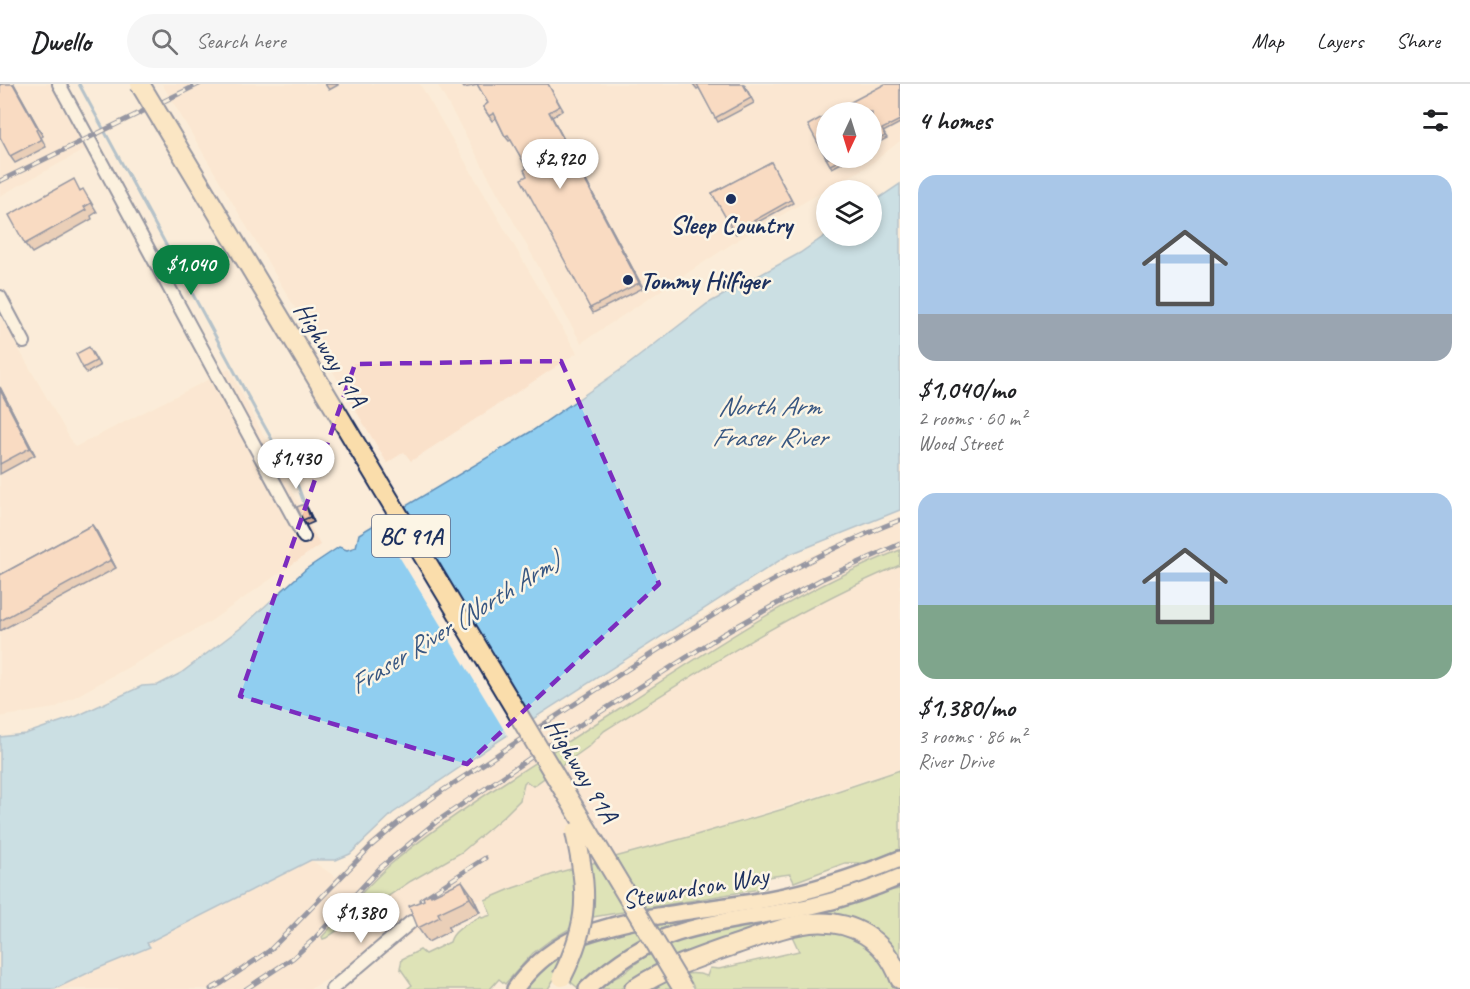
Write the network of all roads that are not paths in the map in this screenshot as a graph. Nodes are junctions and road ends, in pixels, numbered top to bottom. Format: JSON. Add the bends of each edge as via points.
{"nodes":[{"id":1,"x":59,"y":84,"type":"edge"},
{"id":2,"x":126,"y":84,"type":"edge"},
{"id":3,"x":140,"y":84,"type":"edge"},
{"id":4,"x":0,"y":297,"type":"edge"},
{"id":5,"x":24,"y":342,"type":"dead end"},
{"id":6,"x":304,"y":537,"type":"dead end"},
{"id":7,"x":575,"y":832,"type":"junction"},
{"id":8,"x":900,"y":859,"type":"edge"},
{"id":9,"x":900,"y":877,"type":"edge"},
{"id":10,"x":411,"y":922,"type":"edge"},
{"id":11,"x":900,"y":979,"type":"edge"},
{"id":12,"x":559,"y":983,"type":"edge"},
{"id":13,"x":637,"y":987,"type":"edge"},
{"id":14,"x":332,"y":989,"type":"edge"},
{"id":15,"x":514,"y":989,"type":"edge"},
{"id":16,"x":587,"y":989,"type":"edge"},
{"id":17,"x":669,"y":989,"type":"edge"},
{"id":18,"x":683,"y":989,"type":"edge"}],
"edges":[{"from":1,"to":6,"type":"street"},
{"from":2,"to":7,"type":"highway","name":"Highway 91A","number":"BC 91A"},
{"from":3,"to":18,"type":"highway","name":"Highway 91A","number":"BC 91A","bridge":true},
{"from":4,"to":5,"type":"street"},
{"from":7,"to":12,"type":"highway","bridge":true,"via":[[584,875],[585,905],[576,946]]},
{"from":7,"to":17,"type":"highway","name":"Highway 91A","number":"BC 91A"},
{"from":8,"to":15,"type":"main road","name":"Stewardson Way","via":[[810,890],[656,916],[588,933],[549,954]]},
{"from":9,"to":16,"type":"main road","name":"Stewardson Way","via":[[830,902],[724,922],[659,940],[629,956]]},
{"from":10,"to":14,"type":"street"},
{"from":11,"to":13,"type":"highway","via":[[888,955],[865,934],[837,924],[818,923],[776,931],[721,950],[676,966]]}]}
